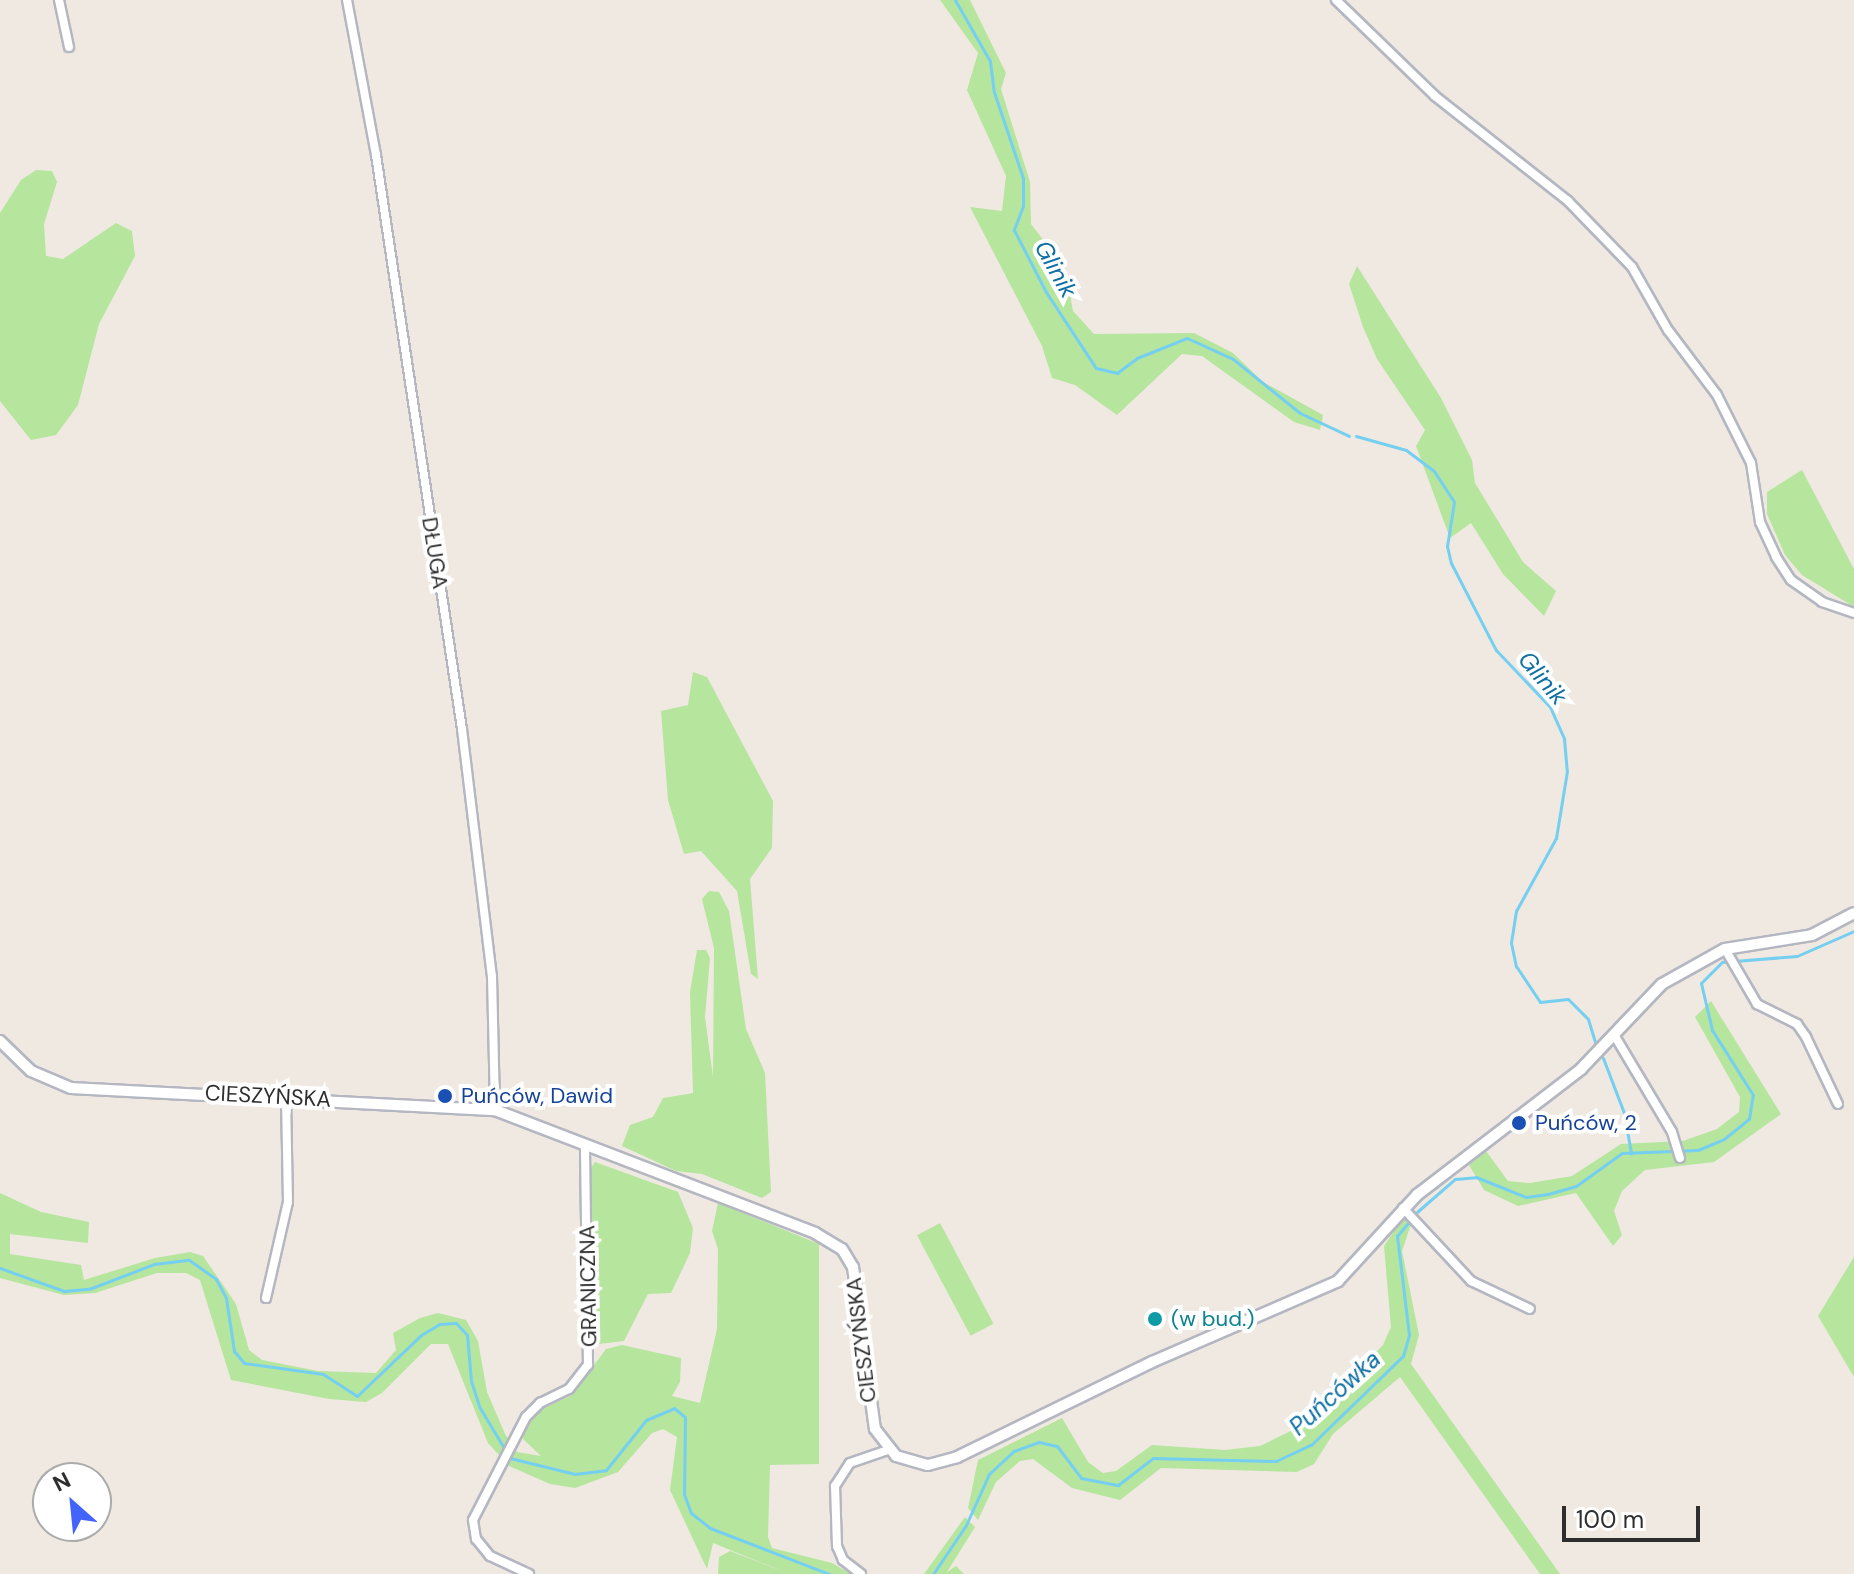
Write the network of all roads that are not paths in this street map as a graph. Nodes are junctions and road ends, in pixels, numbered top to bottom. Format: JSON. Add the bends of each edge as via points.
{"nodes":[{"id":1,"x":59,"y":0,"type":"edge"},
{"id":2,"x":347,"y":0,"type":"edge"},
{"id":3,"x":1336,"y":0,"type":"edge"},
{"id":4,"x":69,"y":47,"type":"dead end"},
{"id":5,"x":1854,"y":613,"type":"edge"},
{"id":6,"x":1854,"y":913,"type":"edge"},
{"id":7,"x":1727,"y":951,"type":"junction"},
{"id":8,"x":1616,"y":1038,"type":"junction"},
{"id":9,"x":0,"y":1041,"type":"edge"},
{"id":10,"x":286,"y":1096,"type":"junction"},
{"id":11,"x":1838,"y":1104,"type":"dead end"},
{"id":12,"x":495,"y":1110,"type":"junction"},
{"id":13,"x":585,"y":1144,"type":"junction"},
{"id":14,"x":1680,"y":1158,"type":"dead end"},
{"id":15,"x":1406,"y":1211,"type":"junction"},
{"id":16,"x":266,"y":1298,"type":"dead end"},
{"id":17,"x":1530,"y":1309,"type":"dead end"},
{"id":18,"x":888,"y":1450,"type":"junction"},
{"id":19,"x":529,"y":1574,"type":"edge"},
{"id":20,"x":861,"y":1574,"type":"edge"}],
"edges":[{"from":1,"to":4,"type":"street"},
{"from":2,"to":12,"type":"street","name":"DŁUGA","via":[[376,155],[460,714],[492,976]]},
{"from":3,"to":5,"type":"street","via":[[1435,96],[1568,201],[1632,267],[1738,436],[1751,463],[1760,522],[1776,557],[1791,580],[1822,602]]},
{"from":6,"to":7,"type":"street","via":[[1812,935]]},
{"from":7,"to":8,"type":"street","via":[[1662,984]]},
{"from":7,"to":11,"type":"street","via":[[1757,1004],[1797,1024]]},
{"from":8,"to":14,"type":"street","via":[[1679,1146]]},
{"from":8,"to":15,"type":"street"},
{"from":9,"to":10,"type":"street","name":"CIESZYŃSKA","via":[[31,1071],[64,1087]]},
{"from":10,"to":12,"type":"street","name":"CIESZYŃSKA"},
{"from":10,"to":16,"type":"street","via":[[288,1202]]},
{"from":12,"to":13,"type":"street","name":"CIESZYŃSKA"},
{"from":13,"to":18,"type":"street","name":"CIESZYŃSKA","via":[[803,1228],[842,1249],[855,1274],[871,1419]]},
{"from":13,"to":19,"type":"street","name":"GRANICZNA","via":[[589,1359],[578,1382],[535,1406],[500,1461],[472,1530],[490,1556]]},
{"from":15,"to":17,"type":"street","via":[[1471,1281]]},
{"from":15,"to":18,"type":"street","via":[[1355,1267],[1311,1295],[1179,1349],[945,1461],[913,1465]]},
{"from":18,"to":20,"type":"street","via":[[850,1463],[835,1486],[837,1546],[843,1560]]}]}
